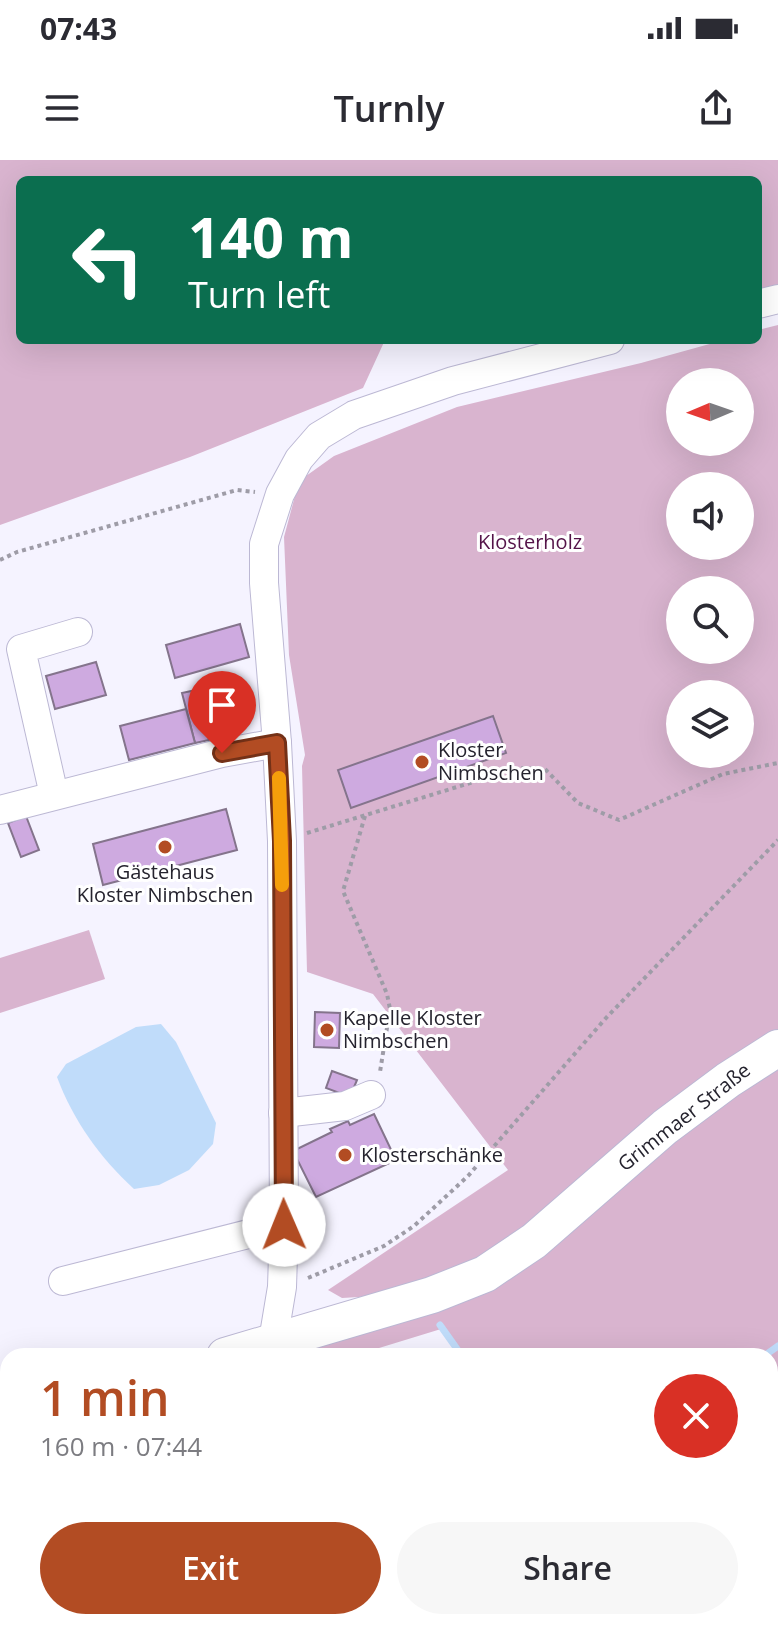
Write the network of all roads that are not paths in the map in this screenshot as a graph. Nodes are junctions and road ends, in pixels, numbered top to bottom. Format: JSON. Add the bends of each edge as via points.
{"nodes":[{"id":1,"x":595,"y":344,"type":"edge"},
{"id":2,"x":78,"y":632,"type":"dead end"},
{"id":3,"x":277,"y":743,"type":"junction"},
{"id":4,"x":54,"y":795,"type":"junction"},
{"id":5,"x":0,"y":810,"type":"edge"},
{"id":6,"x":778,"y":1048,"type":"edge"},
{"id":7,"x":371,"y":1095,"type":"road end"},
{"id":8,"x":283,"y":1113,"type":"junction"},
{"id":9,"x":284,"y":1225,"type":"junction"},
{"id":10,"x":63,"y":1281,"type":"dead end"},
{"id":11,"x":278,"y":1348,"type":"edge"},
{"id":12,"x":281,"y":1348,"type":"edge"}],
"edges":[{"from":1,"to":3,"type":"street","via":[[453,381],[354,415],[319,436],[299,459],[280,494],[264,544]]},
{"from":2,"to":4,"type":"street","via":[[21,649]]},
{"from":3,"to":4,"type":"street"},
{"from":3,"to":8,"type":"street"},
{"from":4,"to":5,"type":"street"},
{"from":6,"to":12,"type":"main road","name":"Grimmaer Straße","via":[[665,1127],[517,1253],[468,1282]]},
{"from":7,"to":8,"type":"street","via":[[345,1106]]},
{"from":8,"to":9,"type":"street"},
{"from":9,"to":10,"type":"street"},
{"from":9,"to":11,"type":"street"}]}
